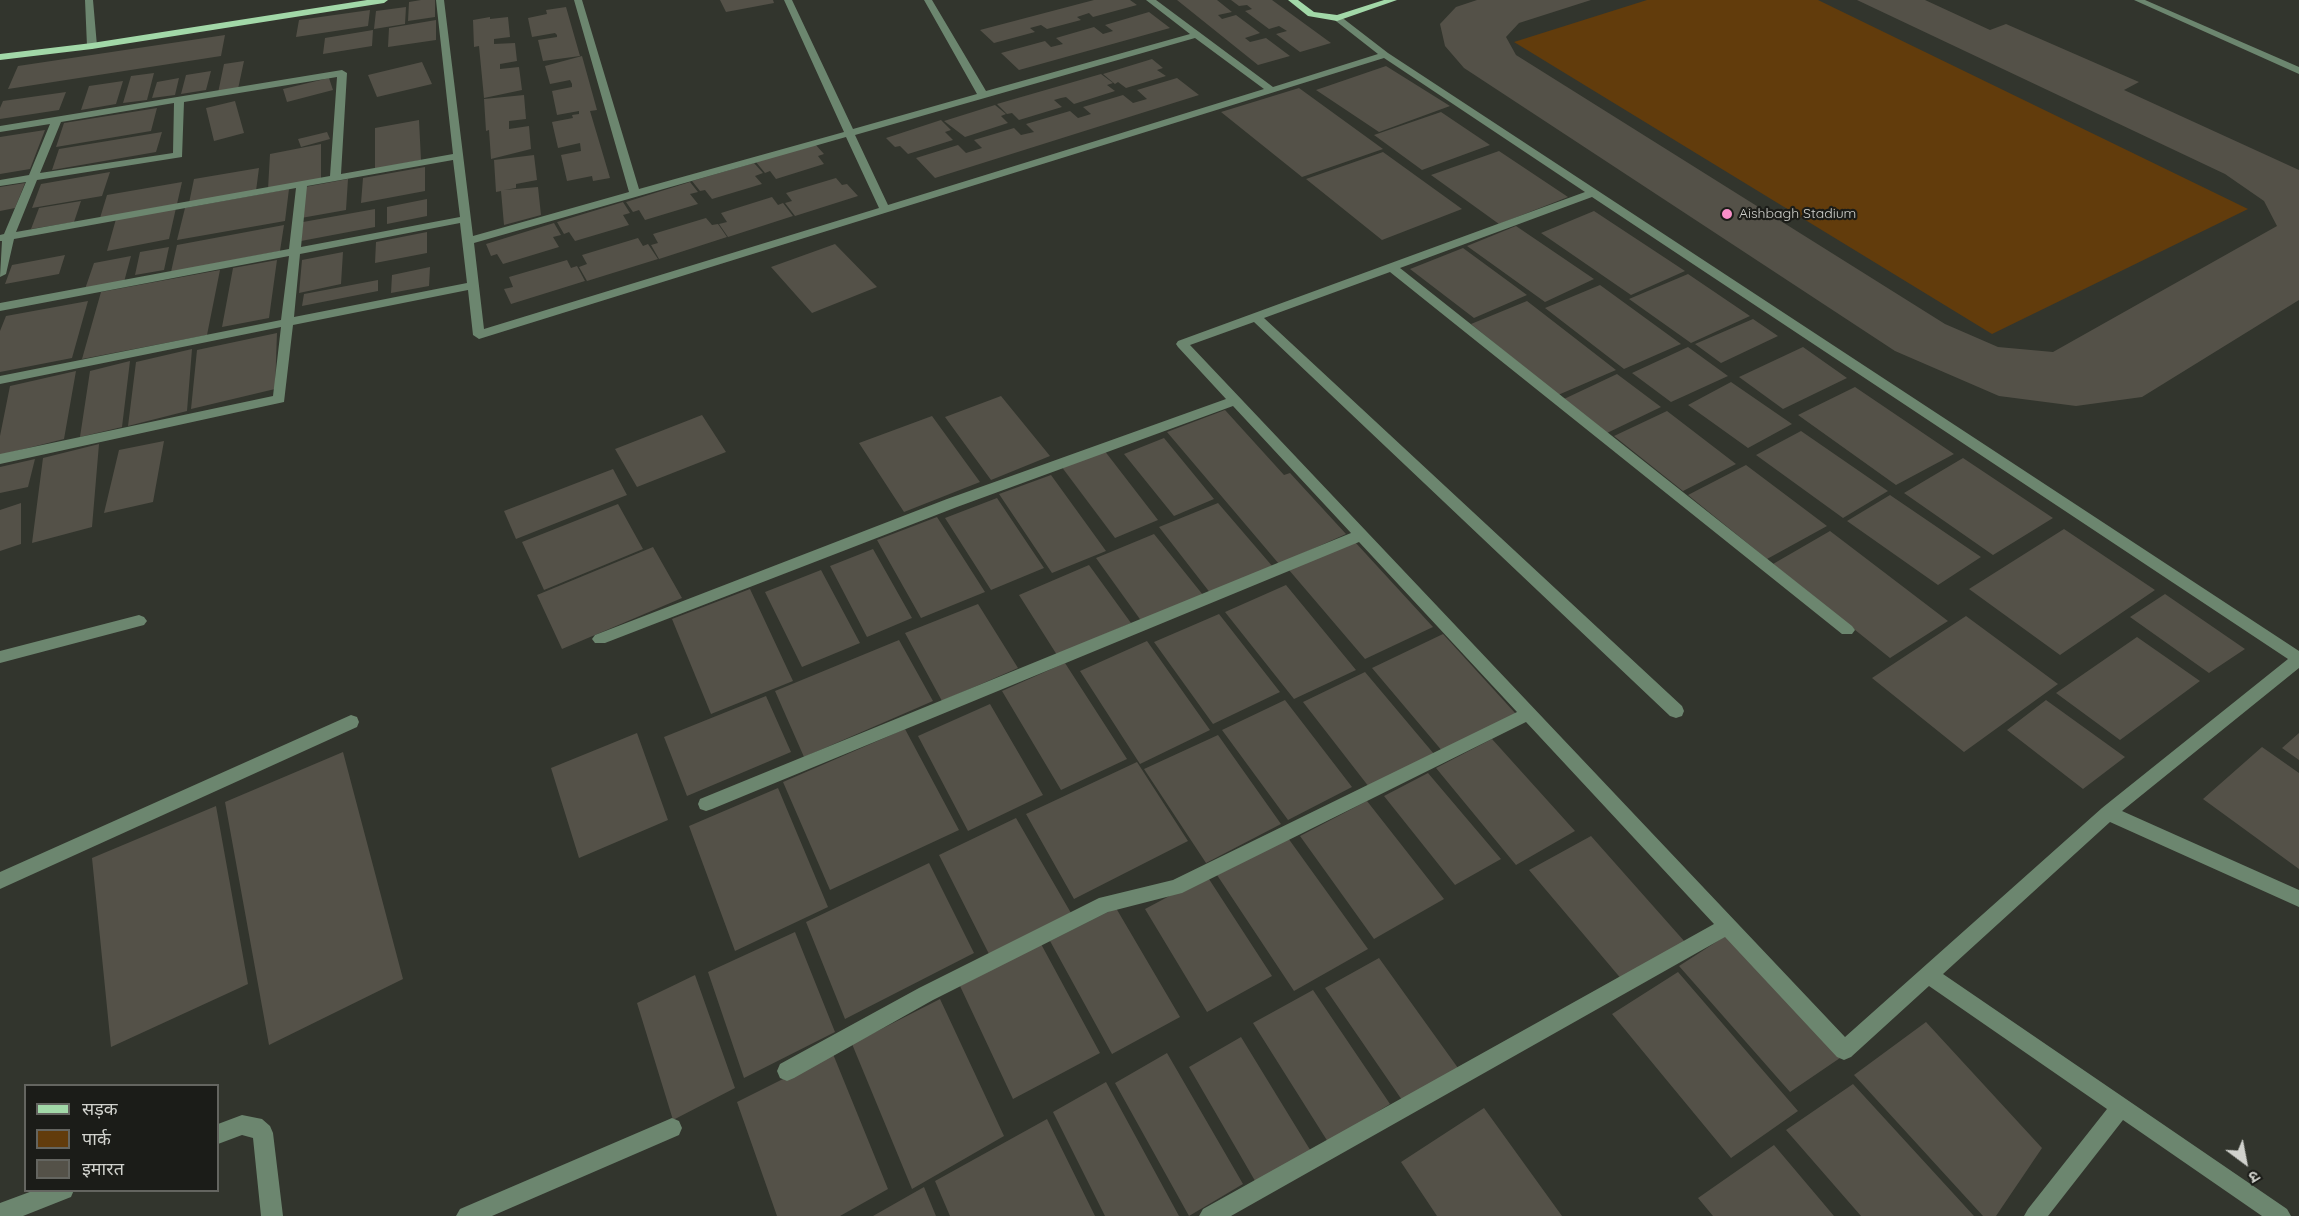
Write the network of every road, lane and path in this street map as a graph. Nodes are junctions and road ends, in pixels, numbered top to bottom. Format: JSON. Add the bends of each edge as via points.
{"nodes":[{"id":1,"x":90,"y":0,"type":"edge"},
{"id":2,"x":384,"y":0,"type":"edge"},
{"id":3,"x":440,"y":0,"type":"edge"},
{"id":4,"x":578,"y":0,"type":"edge"},
{"id":5,"x":789,"y":0,"type":"edge"},
{"id":6,"x":928,"y":0,"type":"edge"},
{"id":7,"x":1150,"y":0,"type":"edge"},
{"id":8,"x":1292,"y":0,"type":"edge"},
{"id":9,"x":1393,"y":0,"type":"edge"},
{"id":10,"x":2138,"y":0,"type":"edge"},
{"id":11,"x":1337,"y":18,"type":"junction"},
{"id":12,"x":1196,"y":35,"type":"junction"},
{"id":13,"x":92,"y":46,"type":"junction"},
{"id":14,"x":1384,"y":55,"type":"junction"},
{"id":15,"x":0,"y":57,"type":"edge"},
{"id":16,"x":2299,"y":72,"type":"edge"},
{"id":17,"x":1271,"y":90,"type":"junction"},
{"id":18,"x":983,"y":95,"type":"junction"},
{"id":19,"x":179,"y":100,"type":"junction"},
{"id":20,"x":57,"y":120,"type":"junction"},
{"id":21,"x":0,"y":129,"type":"edge"},
{"id":22,"x":849,"y":133,"type":"junction"},
{"id":23,"x":458,"y":156,"type":"junction"},
{"id":24,"x":34,"y":178,"type":"junction"},
{"id":25,"x":335,"y":178,"type":"junction"},
{"id":26,"x":0,"y":183,"type":"edge"},
{"id":27,"x":302,"y":184,"type":"junction"},
{"id":28,"x":635,"y":193,"type":"junction"},
{"id":29,"x":1593,"y":193,"type":"junction"},
{"id":30,"x":885,"y":210,"type":"junction"},
{"id":31,"x":466,"y":219,"type":"junction"},
{"id":32,"x":5,"y":237,"type":"edge"},
{"id":33,"x":468,"y":241,"type":"junction"},
{"id":34,"x":294,"y":252,"type":"junction"},
{"id":35,"x":1391,"y":267,"type":"junction"},
{"id":36,"x":0,"y":274,"type":"edge"},
{"id":37,"x":473,"y":285,"type":"junction"},
{"id":38,"x":0,"y":307,"type":"edge"},
{"id":39,"x":1256,"y":317,"type":"junction"},
{"id":40,"x":287,"y":322,"type":"junction"},
{"id":41,"x":0,"y":380,"type":"edge"},
{"id":42,"x":1235,"y":401,"type":"junction"},
{"id":43,"x":0,"y":459,"type":"edge"},
{"id":44,"x":1360,"y":535,"type":"junction"},
{"id":45,"x":139,"y":621,"type":"dead end"},
{"id":46,"x":1847,"y":630,"type":"dead end"},
{"id":47,"x":600,"y":639,"type":"dead end"},
{"id":48,"x":0,"y":657,"type":"edge"},
{"id":49,"x":2299,"y":659,"type":"edge"},
{"id":50,"x":1676,"y":711,"type":"dead end"},
{"id":51,"x":1528,"y":714,"type":"junction"},
{"id":52,"x":351,"y":722,"type":"dead end"},
{"id":53,"x":706,"y":804,"type":"dead end"},
{"id":54,"x":2108,"y":813,"type":"junction"},
{"id":55,"x":0,"y":880,"type":"edge"},
{"id":56,"x":2299,"y":898,"type":"edge"},
{"id":57,"x":1726,"y":926,"type":"junction"},
{"id":58,"x":1927,"y":974,"type":"junction"},
{"id":59,"x":787,"y":1071,"type":"dead end"},
{"id":60,"x":2121,"y":1107,"type":"junction"},
{"id":61,"x":672,"y":1128,"type":"dead end"},
{"id":62,"x":219,"y":1134,"type":"edge"},
{"id":63,"x":61,"y":1192,"type":"edge"},
{"id":64,"x":0,"y":1214,"type":"edge"},
{"id":65,"x":272,"y":1216,"type":"edge"},
{"id":66,"x":467,"y":1216,"type":"edge"},
{"id":67,"x":1210,"y":1216,"type":"edge"},
{"id":68,"x":2035,"y":1216,"type":"edge"},
{"id":69,"x":2280,"y":1216,"type":"edge"}],
"edges":[{"from":1,"to":13,"type":"street"},
{"from":2,"to":13,"type":"main road"},
{"from":3,"to":23,"type":"street"},
{"from":4,"to":28,"type":"street"},
{"from":5,"to":22,"type":"street"},
{"from":6,"to":18,"type":"street"},
{"from":7,"to":12,"type":"street"},
{"from":8,"to":11,"type":"main road","via":[[1311,14]]},
{"from":9,"to":11,"type":"main road"},
{"from":10,"to":16,"type":"street"},
{"from":11,"to":14,"type":"street"},
{"from":12,"to":17,"type":"street"},
{"from":12,"to":18,"type":"street"},
{"from":13,"to":15,"type":"main road"},
{"from":14,"to":17,"type":"street"},
{"from":14,"to":29,"type":"street"},
{"from":17,"to":30,"type":"street"},
{"from":18,"to":22,"type":"street"},
{"from":19,"to":20,"type":"street"},
{"from":19,"to":24,"type":"street","via":[[178,155]]},
{"from":19,"to":25,"type":"street","via":[[342,73]]},
{"from":20,"to":21,"type":"street"},
{"from":20,"to":24,"type":"street"},
{"from":22,"to":28,"type":"street"},
{"from":22,"to":30,"type":"street"},
{"from":23,"to":25,"type":"street"},
{"from":23,"to":31,"type":"street"},
{"from":24,"to":26,"type":"street"},
{"from":24,"to":32,"type":"street"},
{"from":25,"to":27,"type":"street"},
{"from":27,"to":32,"type":"street"},
{"from":27,"to":34,"type":"street"},
{"from":28,"to":33,"type":"street"},
{"from":29,"to":35,"type":"street"},
{"from":29,"to":49,"type":"street"},
{"from":30,"to":37,"type":"street","via":[[479,335]]},
{"from":31,"to":33,"type":"street"},
{"from":31,"to":34,"type":"street"},
{"from":32,"to":36,"type":"street"},
{"from":33,"to":37,"type":"street"},
{"from":34,"to":38,"type":"street"},
{"from":34,"to":40,"type":"street"},
{"from":35,"to":39,"type":"street"},
{"from":35,"to":46,"type":"street"},
{"from":37,"to":40,"type":"street"},
{"from":39,"to":42,"type":"street","via":[[1182,344]]},
{"from":39,"to":50,"type":"street"},
{"from":40,"to":41,"type":"street"},
{"from":40,"to":43,"type":"street","via":[[279,399]]},
{"from":42,"to":44,"type":"street"},
{"from":42,"to":47,"type":"street","via":[[996,487]]},
{"from":44,"to":51,"type":"street"},
{"from":44,"to":53,"type":"street"},
{"from":45,"to":48,"type":"street"},
{"from":49,"to":54,"type":"street"},
{"from":51,"to":57,"type":"street"},
{"from":51,"to":59,"type":"street","via":[[1176,887],[1105,904],[926,994]]},
{"from":52,"to":55,"type":"street"},
{"from":54,"to":56,"type":"street"},
{"from":54,"to":58,"type":"street"},
{"from":57,"to":58,"type":"street","via":[[1844,1050]]},
{"from":57,"to":67,"type":"street"},
{"from":58,"to":60,"type":"street"},
{"from":60,"to":68,"type":"street"},
{"from":60,"to":69,"type":"street"},
{"from":61,"to":66,"type":"street"},
{"from":62,"to":65,"type":"street","via":[[242,1125],[255,1126],[263,1133]]},
{"from":63,"to":64,"type":"street"}]}
